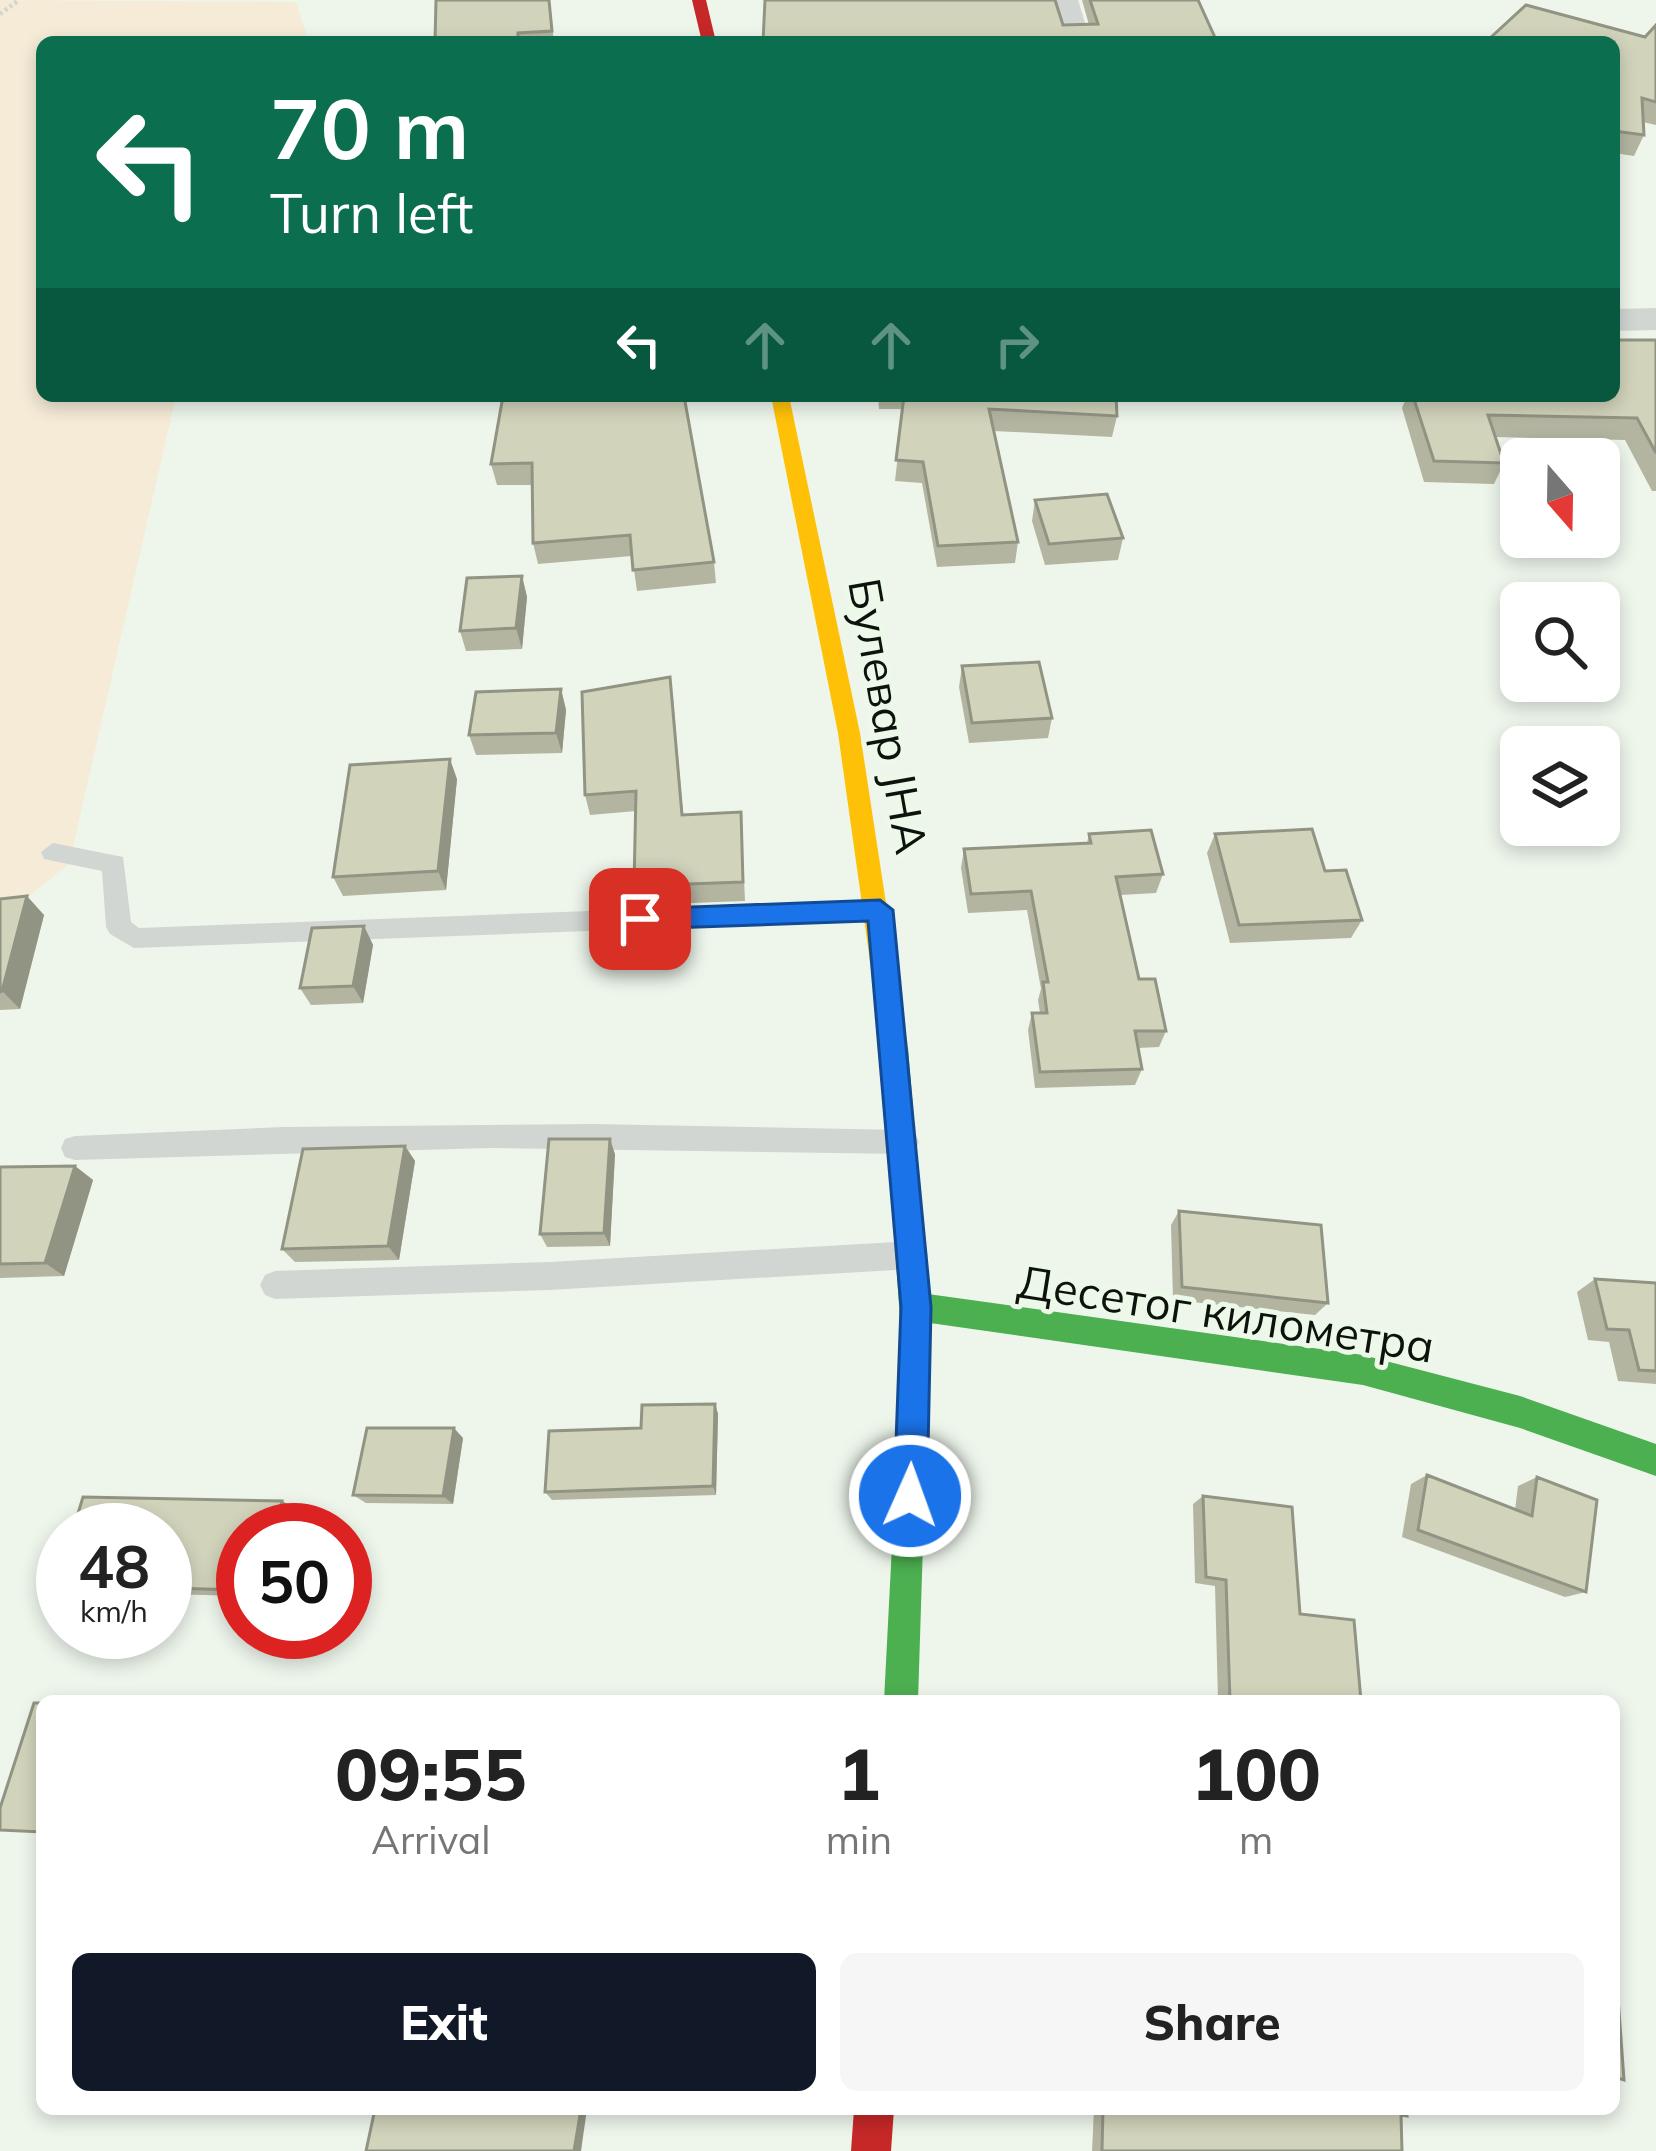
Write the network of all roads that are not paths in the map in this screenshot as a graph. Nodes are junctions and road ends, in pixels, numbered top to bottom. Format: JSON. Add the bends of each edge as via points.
{"nodes":[{"id":1,"x":698,"y":0,"type":"edge"},
{"id":2,"x":1064,"y":0,"type":"edge"},
{"id":3,"x":707,"y":36,"type":"edge"},
{"id":4,"x":1076,"y":36,"type":"edge"},
{"id":5,"x":1656,"y":319,"type":"edge"},
{"id":6,"x":1620,"y":320,"type":"edge"},
{"id":7,"x":781,"y":402,"type":"edge"},
{"id":8,"x":53,"y":852,"type":"dead end"},
{"id":9,"x":880,"y":910,"type":"junction"},
{"id":10,"x":905,"y":1142,"type":"junction"},
{"id":11,"x":76,"y":1148,"type":"dead end"},
{"id":12,"x":913,"y":1255,"type":"junction"},
{"id":13,"x":275,"y":1285,"type":"dead end"},
{"id":14,"x":916,"y":1307,"type":"junction"},
{"id":15,"x":1656,"y":1460,"type":"edge"},
{"id":16,"x":901,"y":1695,"type":"edge"},
{"id":17,"x":874,"y":2115,"type":"edge"},
{"id":18,"x":871,"y":2151,"type":"edge"}],
"edges":[{"from":1,"to":3,"type":"main road"},
{"from":2,"to":4,"type":"street"},
{"from":5,"to":6,"type":"street"},
{"from":7,"to":9,"type":"main road","name":"Булевар ЈНА"},
{"from":8,"to":9,"type":"lane","via":[[114,864],[119,927],[134,938]]},
{"from":9,"to":10,"type":"main road","name":"Булевар ЈНА"},
{"from":10,"to":11,"type":"lane","via":[[550,1133]]},
{"from":10,"to":12,"type":"main road","name":"Булевар ЈНА"},
{"from":12,"to":13,"type":"lane"},
{"from":12,"to":14,"type":"main road","name":"Булевар ЈНА"},
{"from":14,"to":15,"type":"main road","name":"Десетог километра","via":[[1363,1370]]},
{"from":14,"to":16,"type":"main road","name":"Булевар ЈНА"},
{"from":17,"to":18,"type":"main road"}]}
